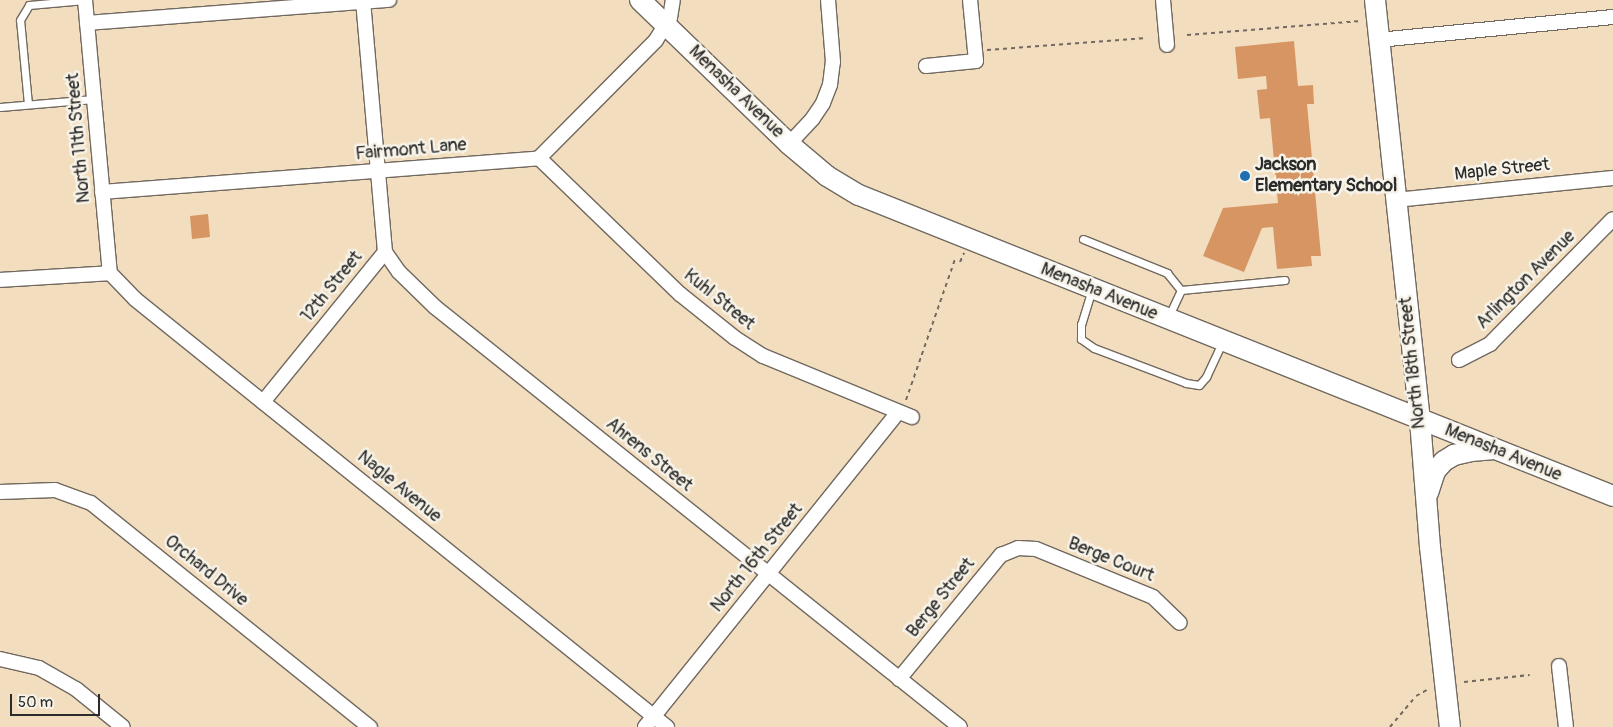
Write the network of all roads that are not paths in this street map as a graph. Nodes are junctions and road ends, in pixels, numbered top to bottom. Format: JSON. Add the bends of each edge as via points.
{"nodes":[{"id":1,"x":85,"y":0,"type":"edge"},
{"id":2,"x":389,"y":0,"type":"edge"},
{"id":3,"x":640,"y":0,"type":"edge"},
{"id":4,"x":673,"y":0,"type":"edge"},
{"id":5,"x":828,"y":0,"type":"edge"},
{"id":6,"x":970,"y":0,"type":"edge"},
{"id":7,"x":1162,"y":0,"type":"edge"},
{"id":8,"x":1375,"y":0,"type":"edge"},
{"id":9,"x":364,"y":1,"type":"edge"},
{"id":10,"x":1613,"y":17,"type":"edge"},
{"id":11,"x":87,"y":23,"type":"junction"},
{"id":12,"x":666,"y":25,"type":"junction"},
{"id":13,"x":1378,"y":40,"type":"junction"},
{"id":14,"x":1167,"y":45,"type":"dead end"},
{"id":15,"x":926,"y":66,"type":"dead end"},
{"id":16,"x":94,"y":99,"type":"junction"},
{"id":17,"x":28,"y":104,"type":"junction"},
{"id":18,"x":0,"y":107,"type":"edge"},
{"id":19,"x":789,"y":144,"type":"junction"},
{"id":20,"x":539,"y":158,"type":"junction"},
{"id":21,"x":379,"y":172,"type":"junction"},
{"id":22,"x":1613,"y":178,"type":"edge"},
{"id":23,"x":102,"y":192,"type":"junction"},
{"id":24,"x":1395,"y":200,"type":"junction"},
{"id":25,"x":1613,"y":219,"type":"edge"},
{"id":26,"x":1083,"y":239,"type":"dead end"},
{"id":27,"x":385,"y":252,"type":"junction"},
{"id":28,"x":110,"y":273,"type":"junction"},
{"id":29,"x":0,"y":280,"type":"edge"},
{"id":30,"x":1285,"y":280,"type":"dead end"},
{"id":31,"x":1092,"y":289,"type":"junction"},
{"id":32,"x":1181,"y":290,"type":"junction"},
{"id":33,"x":1168,"y":319,"type":"junction"},
{"id":34,"x":1223,"y":341,"type":"junction"},
{"id":35,"x":1459,"y":360,"type":"dead end"},
{"id":36,"x":263,"y":402,"type":"junction"},
{"id":37,"x":902,"y":407,"type":"junction"},
{"id":38,"x":912,"y":417,"type":"dead end"},
{"id":39,"x":1420,"y":420,"type":"junction"},
{"id":40,"x":1493,"y":449,"type":"junction"},
{"id":41,"x":0,"y":492,"type":"edge"},
{"id":42,"x":1613,"y":496,"type":"edge"},
{"id":43,"x":1427,"y":497,"type":"junction"},
{"id":44,"x":1018,"y":548,"type":"joint"},
{"id":45,"x":768,"y":574,"type":"junction"},
{"id":46,"x":1180,"y":623,"type":"dead end"},
{"id":47,"x":0,"y":658,"type":"edge"},
{"id":48,"x":1559,"y":666,"type":"dead end"},
{"id":49,"x":899,"y":679,"type":"junction"},
{"id":50,"x":649,"y":722,"type":"edge"},
{"id":51,"x":123,"y":727,"type":"edge"},
{"id":52,"x":370,"y":727,"type":"edge"},
{"id":53,"x":667,"y":727,"type":"edge"},
{"id":54,"x":960,"y":727,"type":"edge"},
{"id":55,"x":1450,"y":727,"type":"edge"},
{"id":56,"x":1566,"y":727,"type":"edge"}],
"edges":[{"from":1,"to":11,"type":"street","name":"North 11th Street"},
{"from":1,"to":17,"type":"lane","via":[[29,5],[20,20]]},
{"from":2,"to":9,"type":"street"},
{"from":3,"to":12,"type":"street","name":"Menasha Avenue"},
{"from":4,"to":12,"type":"street"},
{"from":5,"to":19,"type":"street","via":[[833,62],[830,85],[813,118]]},
{"from":6,"to":15,"type":"street","via":[[976,62]]},
{"from":7,"to":14,"type":"street"},
{"from":8,"to":13,"type":"street","name":"North 18th Street"},
{"from":9,"to":11,"type":"street"},
{"from":9,"to":21,"type":"street","name":"12th Street"},
{"from":10,"to":13,"type":"street"},
{"from":11,"to":16,"type":"street","name":"North 11th Street"},
{"from":12,"to":19,"type":"street","name":"Menasha Avenue"},
{"from":12,"to":20,"type":"street","via":[[651,46]]},
{"from":13,"to":24,"type":"street","name":"North 18th Street"},
{"from":16,"to":17,"type":"lane"},
{"from":16,"to":23,"type":"street","name":"North 11th Street"},
{"from":17,"to":18,"type":"lane"},
{"from":19,"to":31,"type":"street","name":"Menasha Avenue","via":[[827,176],[859,195]]},
{"from":20,"to":21,"type":"street","name":"Fairmont Lane"},
{"from":20,"to":37,"type":"street","name":"Kuhl Street","via":[[680,294],[735,338],[763,356]]},
{"from":21,"to":23,"type":"street","name":"Fairmont Lane"},
{"from":21,"to":27,"type":"street","name":"12th Street"},
{"from":22,"to":24,"type":"street","name":"Maple Street"},
{"from":23,"to":28,"type":"street","name":"North 11th Street"},
{"from":24,"to":39,"type":"street","name":"North 18th Street"},
{"from":25,"to":35,"type":"street","name":"Arlington Avenue","via":[[1490,344]]},
{"from":26,"to":32,"type":"lane","via":[[1167,273]]},
{"from":27,"to":36,"type":"street","name":"12th Street"},
{"from":27,"to":45,"type":"street","name":"Ahrens Street","via":[[399,272],[435,307]]},
{"from":28,"to":29,"type":"street"},
{"from":28,"to":36,"type":"street","name":"Nagle Avenue","via":[[135,299]]},
{"from":30,"to":32,"type":"lane"},
{"from":31,"to":33,"type":"street","name":"Menasha Avenue"},
{"from":31,"to":34,"type":"lane","via":[[1081,324],[1081,339],[1094,348],[1186,383],[1199,384],[1206,377]]},
{"from":32,"to":33,"type":"lane"},
{"from":33,"to":34,"type":"street","name":"Menasha Avenue"},
{"from":34,"to":39,"type":"street","name":"Menasha Avenue"},
{"from":36,"to":50,"type":"street","name":"Nagle Avenue"},
{"from":37,"to":38,"type":"street","name":"Kuhl Street"},
{"from":37,"to":45,"type":"street","name":"North 16th Street"},
{"from":39,"to":40,"type":"street","name":"Menasha Avenue"},
{"from":39,"to":43,"type":"street","name":"North 18th Street"},
{"from":40,"to":42,"type":"street","name":"Menasha Avenue"},
{"from":40,"to":43,"type":"street","via":[[1471,451],[1444,461],[1436,471]]},
{"from":41,"to":52,"type":"street","name":"Orchard Drive","via":[[55,490],[91,503]]},
{"from":43,"to":55,"type":"street","name":"North 18th Street"},
{"from":44,"to":46,"type":"street","name":"Berge Court","via":[[1036,549],[1153,597]]},
{"from":44,"to":49,"type":"street","name":"Berge Street","via":[[1001,555]]},
{"from":45,"to":49,"type":"street","name":"Ahrens Street"},
{"from":45,"to":50,"type":"street","name":"North 16th Street"},
{"from":47,"to":51,"type":"street","via":[[39,668],[76,689]]},
{"from":48,"to":56,"type":"street"},
{"from":49,"to":54,"type":"street","name":"Ahrens Street"},
{"from":50,"to":53,"type":"street","name":"Nagle Avenue"}]}
